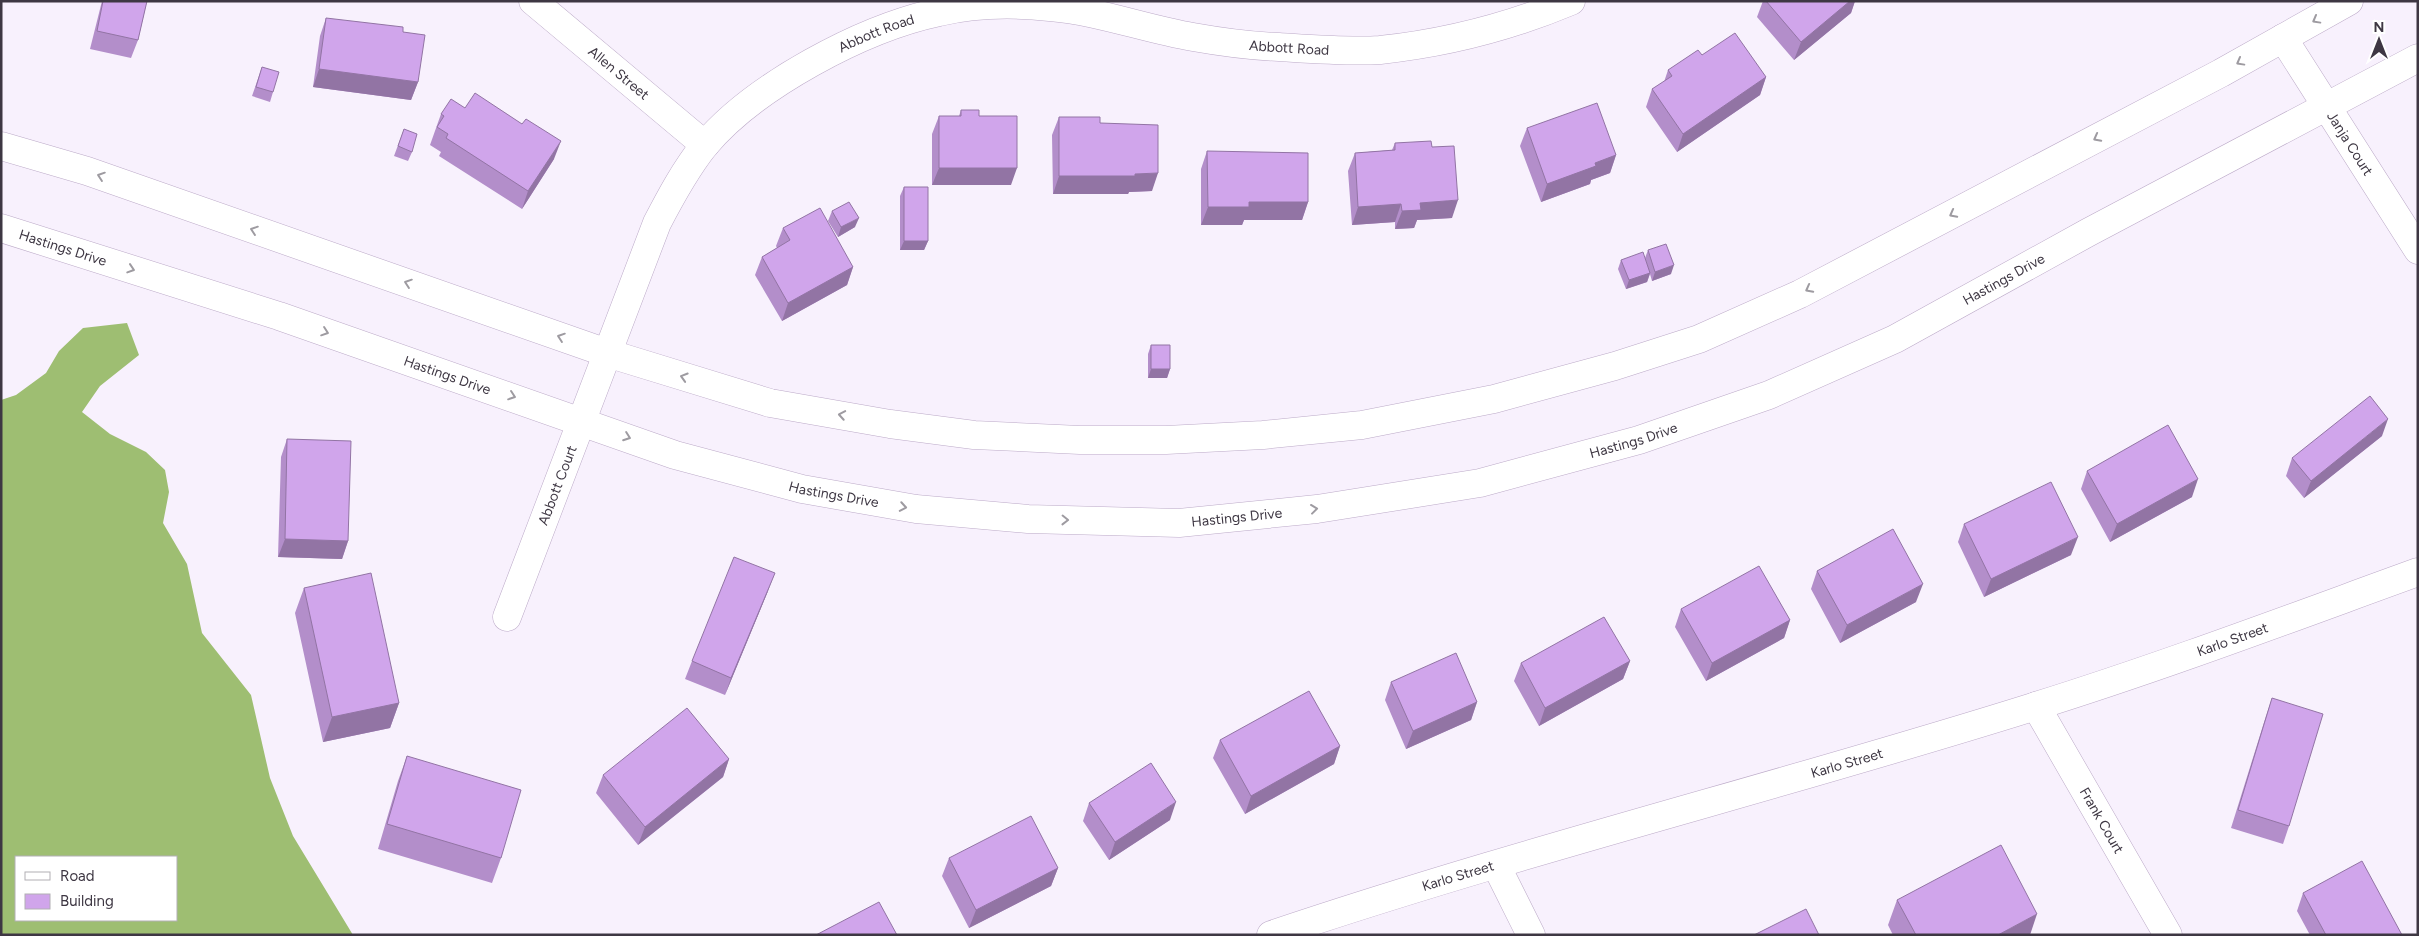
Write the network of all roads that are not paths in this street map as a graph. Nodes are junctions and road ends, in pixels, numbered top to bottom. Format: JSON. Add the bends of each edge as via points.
{"nodes":[{"id":1,"x":533,"y":1,"type":"edge"},
{"id":2,"x":1571,"y":1,"type":"edge"},
{"id":3,"x":2349,"y":1,"type":"edge"},
{"id":4,"x":2283,"y":38,"type":"junction"},
{"id":5,"x":2418,"y":58,"type":"edge"},
{"id":6,"x":2326,"y":107,"type":"junction"},
{"id":7,"x":705,"y":145,"type":"junction"},
{"id":8,"x":1,"y":146,"type":"edge"},
{"id":9,"x":1,"y":228,"type":"edge"},
{"id":10,"x":2418,"y":250,"type":"edge"},
{"id":11,"x":607,"y":353,"type":"junction"},
{"id":12,"x":582,"y":420,"type":"junction"},
{"id":13,"x":2418,"y":572,"type":"edge"},
{"id":14,"x":507,"y":617,"type":"dead end"},
{"id":15,"x":2036,"y":706,"type":"junction"},
{"id":16,"x":1496,"y":866,"type":"junction"},
{"id":17,"x":1271,"y":935,"type":"edge"},
{"id":18,"x":1531,"y":935,"type":"edge"},
{"id":19,"x":2168,"y":935,"type":"edge"}],
"edges":[{"from":1,"to":7,"type":"street","name":"Allen Street"},
{"from":2,"to":7,"type":"street","name":"Abbott Road","via":[[1526,20],[1446,41],[1377,50],[1277,47],[1193,37],[1110,17],[1049,7],[987,6],[939,11],[851,43],[794,73],[742,108]]},
{"from":3,"to":4,"type":"street","one_way":true},
{"from":4,"to":6,"type":"street","name":"Janja Court"},
{"from":4,"to":11,"type":"street","one_way":true,"via":[[2221,74],[1800,294],[1698,339],[1494,399],[1362,425],[1166,440],[974,435],[770,403]]},
{"from":5,"to":6,"type":"street","name":"Hastings Drive"},
{"from":6,"to":10,"type":"street","name":"Janja Court"},
{"from":12,"to":6,"type":"street","name":"Hastings Drive","one_way":true,"via":[[675,455],[802,489],[916,509],[1028,519],[1179,523],[1317,509],[1480,483],[1639,440],[1769,395],[1895,339],[2088,232]]},
{"from":7,"to":11,"type":"street","name":"Abbott Road","via":[[677,184],[656,223]]},
{"from":11,"to":8,"type":"street","one_way":true,"via":[[87,171]]},
{"from":9,"to":12,"type":"street","name":"Hastings Drive","one_way":true,"via":[[279,316]]},
{"from":11,"to":12,"type":"street","name":"Abbott Court"},
{"from":12,"to":14,"type":"street","name":"Abbott Court"},
{"from":13,"to":15,"type":"street","name":"Karlo Street","via":[[2232,640]]},
{"from":15,"to":16,"type":"street","name":"Karlo Street"},
{"from":15,"to":19,"type":"street","name":"Frank Court"},
{"from":16,"to":17,"type":"street","name":"Karlo Street"},
{"from":16,"to":18,"type":"street"}]}
